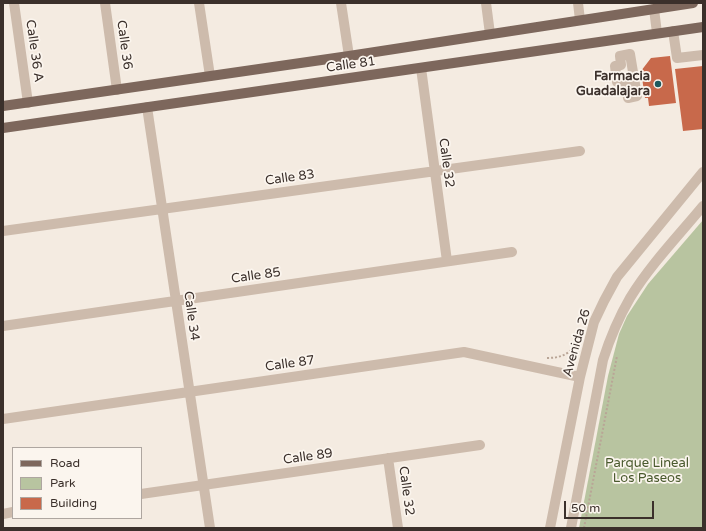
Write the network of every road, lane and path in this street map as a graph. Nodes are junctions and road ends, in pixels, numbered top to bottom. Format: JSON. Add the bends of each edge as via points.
{"nodes":[{"id":1,"x":14,"y":3,"type":"edge"},
{"id":2,"x":105,"y":3,"type":"edge"},
{"id":3,"x":199,"y":3,"type":"edge"},
{"id":4,"x":341,"y":3,"type":"edge"},
{"id":5,"x":486,"y":3,"type":"edge"},
{"id":6,"x":578,"y":3,"type":"edge"},
{"id":7,"x":693,"y":3,"type":"edge"},
{"id":8,"x":671,"y":5,"type":"edge"},
{"id":9,"x":654,"y":9,"type":"junction"},
{"id":10,"x":580,"y":20,"type":"junction"},
{"id":11,"x":703,"y":27,"type":"edge"},
{"id":12,"x":673,"y":31,"type":"junction"},
{"id":13,"x":657,"y":33,"type":"junction"},
{"id":14,"x":490,"y":34,"type":"junction"},
{"id":15,"x":622,"y":38,"type":"junction"},
{"id":16,"x":625,"y":55,"type":"dead end"},
{"id":17,"x":703,"y":55,"type":"edge"},
{"id":18,"x":348,"y":56,"type":"junction"},
{"id":19,"x":420,"y":68,"type":"junction"},
{"id":20,"x":210,"y":76,"type":"junction"},
{"id":21,"x":117,"y":90,"type":"junction"},
{"id":22,"x":28,"y":103,"type":"junction"},
{"id":23,"x":3,"y":106,"type":"edge"},
{"id":24,"x":147,"y":107,"type":"junction"},
{"id":25,"x":3,"y":128,"type":"edge"},
{"id":26,"x":580,"y":151,"type":"dead end"},
{"id":27,"x":434,"y":171,"type":"junction"},
{"id":28,"x":703,"y":172,"type":"edge"},
{"id":29,"x":703,"y":206,"type":"edge"},
{"id":30,"x":162,"y":209,"type":"junction"},
{"id":31,"x":3,"y":231,"type":"edge"},
{"id":32,"x":512,"y":252,"type":"dead end"},
{"id":33,"x":447,"y":262,"type":"junction"},
{"id":34,"x":176,"y":301,"type":"junction"},
{"id":35,"x":3,"y":326,"type":"edge"},
{"id":36,"x":617,"y":354,"type":"dead end"},
{"id":37,"x":580,"y":377,"type":"junction"},
{"id":38,"x":190,"y":391,"type":"junction"},
{"id":39,"x":3,"y":419,"type":"edge"},
{"id":40,"x":480,"y":445,"type":"dead end"},
{"id":41,"x":388,"y":458,"type":"junction"},
{"id":42,"x":203,"y":485,"type":"junction"},
{"id":43,"x":142,"y":494,"type":"edge"},
{"id":44,"x":210,"y":528,"type":"edge"},
{"id":45,"x":398,"y":528,"type":"edge"},
{"id":46,"x":550,"y":528,"type":"edge"},
{"id":47,"x":571,"y":528,"type":"edge"},
{"id":48,"x":584,"y":528,"type":"edge"}],
"edges":[{"from":1,"to":22,"type":"street","name":"Calle 36 A"},
{"from":2,"to":21,"type":"street","name":"Calle 36"},
{"from":3,"to":20,"type":"street"},
{"from":4,"to":18,"type":"street"},
{"from":5,"to":14,"type":"street"},
{"from":6,"to":10,"type":"street"},
{"from":7,"to":8,"type":"main road","name":"Calle 81"},
{"from":8,"to":9,"type":"main road","name":"Calle 81"},
{"from":9,"to":10,"type":"main road","name":"Calle 81"},
{"from":9,"to":13,"type":"street"},
{"from":10,"to":14,"type":"main road","name":"Calle 81"},
{"from":11,"to":12,"type":"main road","name":"Calle 81"},
{"from":12,"to":13,"type":"main road","name":"Calle 81"},
{"from":12,"to":17,"type":"street","via":[[677,58]]},
{"from":13,"to":15,"type":"main road","name":"Calle 81"},
{"from":14,"to":18,"type":"main road","name":"Calle 81"},
{"from":15,"to":16,"type":"street"},
{"from":15,"to":19,"type":"main road","name":"Calle 81"},
{"from":18,"to":20,"type":"main road","name":"Calle 81"},
{"from":19,"to":24,"type":"main road","name":"Calle 81"},
{"from":19,"to":27,"type":"street","name":"Calle 32"},
{"from":20,"to":21,"type":"main road","name":"Calle 81"},
{"from":21,"to":22,"type":"main road","name":"Calle 81"},
{"from":22,"to":23,"type":"main road","name":"Calle 81"},
{"from":24,"to":25,"type":"main road","name":"Calle 81"},
{"from":24,"to":30,"type":"street","name":"Calle 34"},
{"from":26,"to":27,"type":"street","name":"Calle 83"},
{"from":27,"to":30,"type":"street","name":"Calle 83"},
{"from":27,"to":33,"type":"street","name":"Calle 32"},
{"from":28,"to":37,"type":"street","name":"Avenida 26","via":[[617,277],[594,322]]},
{"from":29,"to":47,"type":"street","via":[[631,297],[611,336],[603,360]]},
{"from":30,"to":31,"type":"street","name":"Calle 83"},
{"from":30,"to":34,"type":"street","name":"Calle 34"},
{"from":32,"to":33,"type":"street","name":"Calle 85"},
{"from":33,"to":34,"type":"street","name":"Calle 85"},
{"from":34,"to":35,"type":"street","name":"Calle 85"},
{"from":34,"to":38,"type":"street","name":"Calle 34"},
{"from":36,"to":48,"type":"path"},
{"from":37,"to":38,"type":"street","name":"Calle 87","via":[[464,352]]},
{"from":37,"to":46,"type":"street","name":"Avenida 26"},
{"from":38,"to":39,"type":"street","name":"Calle 87"},
{"from":38,"to":42,"type":"street","name":"Calle 34"},
{"from":40,"to":41,"type":"street","name":"Calle 89"},
{"from":41,"to":42,"type":"street","name":"Calle 89"},
{"from":41,"to":45,"type":"street","name":"Calle 32"},
{"from":42,"to":43,"type":"street","name":"Calle 89"},
{"from":42,"to":44,"type":"street","name":"Calle 34"}]}
